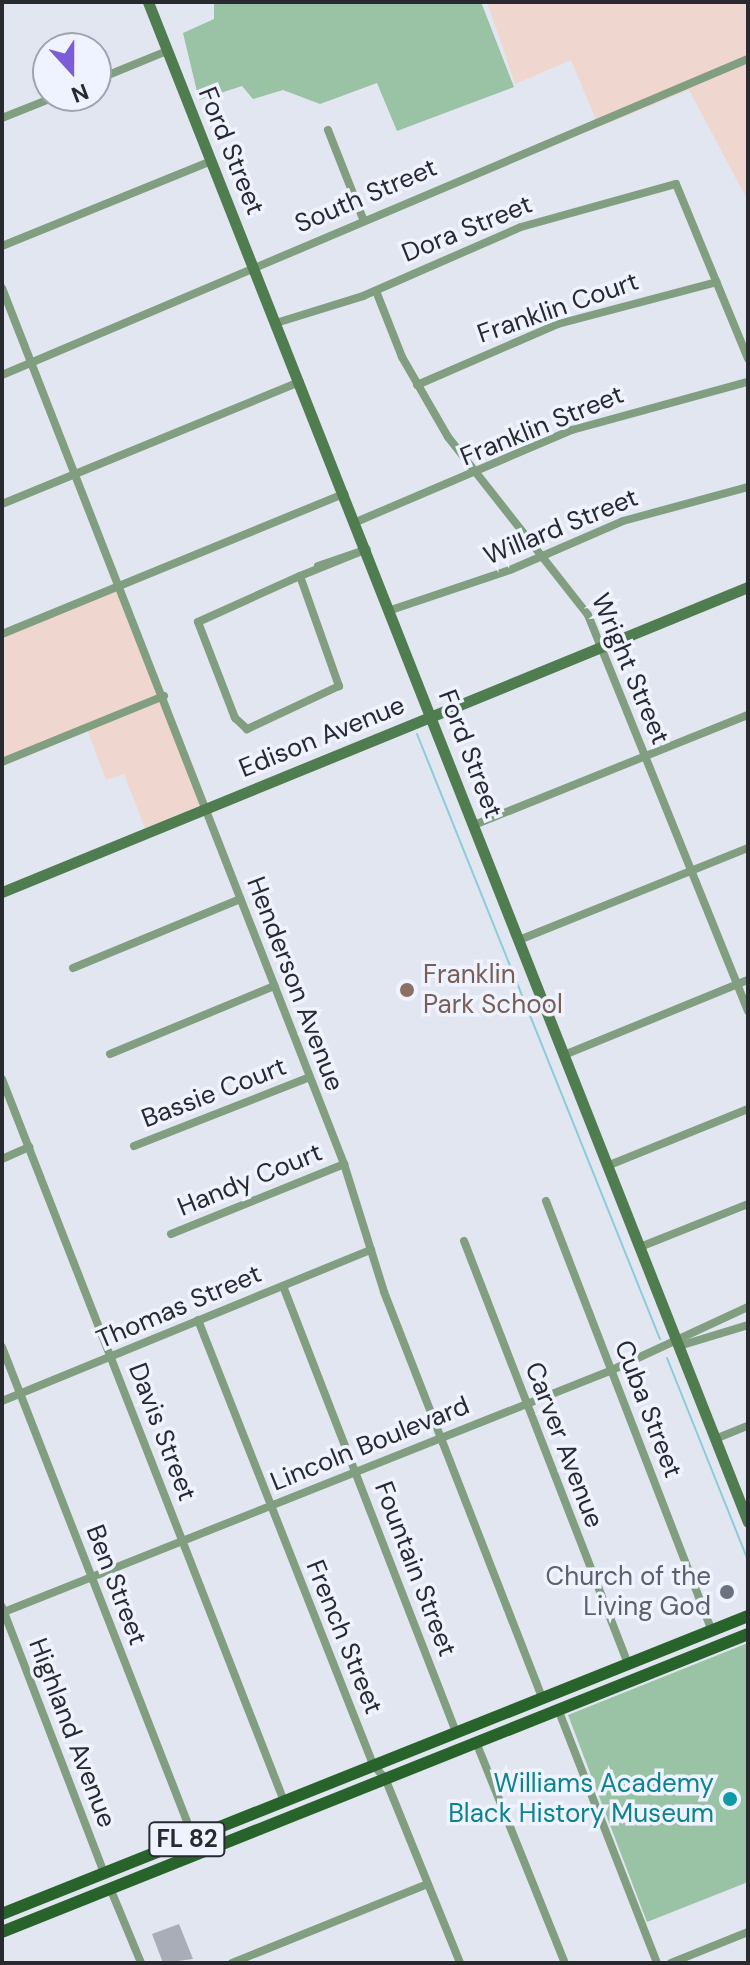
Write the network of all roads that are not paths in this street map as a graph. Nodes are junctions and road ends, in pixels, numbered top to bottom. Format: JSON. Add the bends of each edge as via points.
{"nodes":[{"id":1,"x":148,"y":2,"type":"edge"},
{"id":2,"x":167,"y":51,"type":"junction"},
{"id":3,"x":748,"y":59,"type":"edge"},
{"id":4,"x":112,"y":73,"type":"edge"},
{"id":5,"x":32,"y":106,"type":"edge"},
{"id":6,"x":2,"y":118,"type":"edge"},
{"id":7,"x":328,"y":130,"type":"dead end"},
{"id":8,"x":211,"y":161,"type":"junction"},
{"id":9,"x":363,"y":219,"type":"junction"},
{"id":10,"x":2,"y":246,"type":"edge"},
{"id":11,"x":255,"y":270,"type":"junction"},
{"id":12,"x":717,"y":282,"type":"junction"},
{"id":13,"x":2,"y":288,"type":"edge"},
{"id":14,"x":376,"y":291,"type":"junction"},
{"id":15,"x":276,"y":323,"type":"junction"},
{"id":16,"x":748,"y":359,"type":"edge"},
{"id":17,"x":31,"y":363,"type":"junction"},
{"id":18,"x":2,"y":375,"type":"edge"},
{"id":19,"x":300,"y":382,"type":"junction"},
{"id":20,"x":748,"y":382,"type":"edge"},
{"id":21,"x":417,"y":385,"type":"junction"},
{"id":22,"x":76,"y":474,"type":"junction"},
{"id":23,"x":472,"y":474,"type":"junction"},
{"id":24,"x":748,"y":487,"type":"edge"},
{"id":25,"x":345,"y":494,"type":"junction"},
{"id":26,"x":2,"y":504,"type":"edge"},
{"id":27,"x":356,"y":522,"type":"junction"},
{"id":28,"x":367,"y":549,"type":"junction"},
{"id":29,"x":542,"y":555,"type":"junction"},
{"id":30,"x":300,"y":576,"type":"junction"},
{"id":31,"x":120,"y":586,"type":"junction"},
{"id":32,"x":748,"y":587,"type":"edge"},
{"id":33,"x":391,"y":610,"type":"junction"},
{"id":34,"x":2,"y":634,"type":"edge"},
{"id":35,"x":601,"y":646,"type":"junction"},
{"id":36,"x":164,"y":696,"type":"junction"},
{"id":37,"x":432,"y":715,"type":"junction"},
{"id":38,"x":748,"y":715,"type":"edge"},
{"id":39,"x":646,"y":756,"type":"junction"},
{"id":40,"x":2,"y":762,"type":"edge"},
{"id":41,"x":207,"y":808,"type":"junction"},
{"id":42,"x":474,"y":825,"type":"junction"},
{"id":43,"x":748,"y":848,"type":"edge"},
{"id":44,"x":691,"y":871,"type":"junction"},
{"id":45,"x":2,"y":892,"type":"edge"},
{"id":46,"x":240,"y":899,"type":"junction"},
{"id":47,"x":519,"y":940,"type":"junction"},
{"id":48,"x":73,"y":968,"type":"dead end"},
{"id":49,"x":748,"y":980,"type":"edge"},
{"id":50,"x":737,"y":985,"type":"junction"},
{"id":51,"x":274,"y":986,"type":"junction"},
{"id":52,"x":748,"y":1011,"type":"edge"},
{"id":53,"x":110,"y":1054,"type":"dead end"},
{"id":54,"x":564,"y":1055,"type":"junction"},
{"id":55,"x":310,"y":1077,"type":"junction"},
{"id":56,"x":2,"y":1079,"type":"edge"},
{"id":57,"x":748,"y":1109,"type":"edge"},
{"id":58,"x":134,"y":1146,"type":"dead end"},
{"id":59,"x":29,"y":1147,"type":"junction"},
{"id":60,"x":2,"y":1159,"type":"edge"},
{"id":61,"x":344,"y":1164,"type":"junction"},
{"id":62,"x":607,"y":1166,"type":"junction"},
{"id":63,"x":546,"y":1201,"type":"dead end"},
{"id":64,"x":748,"y":1204,"type":"edge"},
{"id":65,"x":171,"y":1234,"type":"dead end"},
{"id":66,"x":464,"y":1241,"type":"dead end"},
{"id":67,"x":640,"y":1247,"type":"junction"},
{"id":68,"x":371,"y":1250,"type":"junction"},
{"id":69,"x":283,"y":1286,"type":"junction"},
{"id":70,"x":748,"y":1307,"type":"edge"},
{"id":71,"x":198,"y":1320,"type":"junction"},
{"id":72,"x":748,"y":1325,"type":"edge"},
{"id":73,"x":678,"y":1345,"type":"junction"},
{"id":74,"x":2,"y":1347,"type":"edge"},
{"id":75,"x":111,"y":1357,"type":"junction"},
{"id":76,"x":612,"y":1370,"type":"junction"},
{"id":77,"x":20,"y":1394,"type":"junction"},
{"id":78,"x":2,"y":1401,"type":"edge"},
{"id":79,"x":526,"y":1403,"type":"junction"},
{"id":80,"x":748,"y":1426,"type":"edge"},
{"id":81,"x":441,"y":1437,"type":"junction"},
{"id":82,"x":715,"y":1439,"type":"junction"},
{"id":83,"x":356,"y":1471,"type":"junction"},
{"id":84,"x":271,"y":1505,"type":"junction"},
{"id":85,"x":748,"y":1522,"type":"edge"},
{"id":86,"x":182,"y":1540,"type":"junction"},
{"id":87,"x":91,"y":1576,"type":"junction"},
{"id":88,"x":3,"y":1609,"type":"edge"},
{"id":89,"x":748,"y":1616,"type":"edge"},
{"id":90,"x":712,"y":1631,"type":"junction"},
{"id":91,"x":748,"y":1634,"type":"edge"},
{"id":92,"x":628,"y":1664,"type":"junction"},
{"id":93,"x":567,"y":1688,"type":"junction"},
{"id":94,"x":542,"y":1698,"type":"junction"},
{"id":95,"x":558,"y":1709,"type":"junction"},
{"id":96,"x":456,"y":1732,"type":"junction"},
{"id":97,"x":476,"y":1742,"type":"junction"},
{"id":98,"x":373,"y":1765,"type":"junction"},
{"id":99,"x":385,"y":1778,"type":"junction"},
{"id":100,"x":284,"y":1801,"type":"junction"},
{"id":101,"x":193,"y":1837,"type":"junction"},
{"id":102,"x":153,"y":1854,"type":"junction"},
{"id":103,"x":104,"y":1873,"type":"junction"},
{"id":104,"x":428,"y":1884,"type":"junction"},
{"id":105,"x":110,"y":1888,"type":"junction"},
{"id":106,"x":91,"y":1896,"type":"junction"},
{"id":107,"x":2,"y":1914,"type":"edge"},
{"id":108,"x":2,"y":1932,"type":"edge"},
{"id":109,"x":748,"y":1932,"type":"edge"},
{"id":110,"x":141,"y":1963,"type":"edge"},
{"id":111,"x":232,"y":1963,"type":"edge"},
{"id":112,"x":460,"y":1963,"type":"edge"},
{"id":113,"x":565,"y":1963,"type":"edge"},
{"id":114,"x":657,"y":1963,"type":"edge"},
{"id":115,"x":671,"y":1963,"type":"edge"}],
"edges":[{"from":1,"to":2,"type":"street","name":"Ford Street"},
{"from":2,"to":4,"type":"street"},
{"from":2,"to":8,"type":"street","name":"Ford Street"},
{"from":3,"to":9,"type":"street","name":"South Street"},
{"from":5,"to":6,"type":"street"},
{"from":7,"to":9,"type":"street"},
{"from":8,"to":10,"type":"street"},
{"from":8,"to":11,"type":"street","name":"Ford Street"},
{"from":9,"to":11,"type":"street","name":"South Street"},
{"from":11,"to":15,"type":"street","name":"Ford Street"},
{"from":11,"to":17,"type":"street","name":"South Street"},
{"from":12,"to":14,"type":"street","name":"Dora Street","via":[[676,184],[521,227]]},
{"from":12,"to":16,"type":"street"},
{"from":12,"to":21,"type":"street","name":"Franklin Court","via":[[558,324]]},
{"from":13,"to":17,"type":"street","name":"Henderson Avenue"},
{"from":14,"to":15,"type":"street","name":"Dora Street"},
{"from":14,"to":21,"type":"street","name":"Wright Street"},
{"from":15,"to":19,"type":"street","name":"Ford Street"},
{"from":17,"to":18,"type":"street","name":"South Street"},
{"from":17,"to":22,"type":"street","name":"Henderson Avenue"},
{"from":19,"to":22,"type":"street"},
{"from":19,"to":25,"type":"street","name":"Ford Street"},
{"from":20,"to":23,"type":"street","name":"Franklin Street","via":[[597,421]]},
{"from":21,"to":23,"type":"street","name":"Wright Street"},
{"from":22,"to":26,"type":"street"},
{"from":22,"to":31,"type":"street","name":"Henderson Avenue"},
{"from":23,"to":27,"type":"street","name":"Franklin Street"},
{"from":23,"to":29,"type":"street","name":"Wright Street"},
{"from":24,"to":29,"type":"street","name":"Willard Street","via":[[658,509]]},
{"from":25,"to":27,"type":"street","name":"Ford Street"},
{"from":25,"to":31,"type":"street"},
{"from":27,"to":28,"type":"street","name":"Ford Street"},
{"from":28,"to":30,"type":"street"},
{"from":28,"to":33,"type":"street","name":"Ford Street"},
{"from":29,"to":33,"type":"street","name":"Willard Street"},
{"from":29,"to":35,"type":"street","name":"Wright Street","via":[[574,590]]},
{"from":30,"to":30,"type":"street","via":[[198,622],[235,718],[247,729],[339,686]]},
{"from":31,"to":34,"type":"street"},
{"from":31,"to":36,"type":"street","name":"Henderson Avenue"},
{"from":32,"to":35,"type":"street","name":"Edison Avenue"},
{"from":33,"to":37,"type":"street","name":"Ford Street"},
{"from":35,"to":37,"type":"street","name":"Edison Avenue"},
{"from":35,"to":39,"type":"street","name":"Wright Street"},
{"from":36,"to":40,"type":"street"},
{"from":36,"to":41,"type":"street","name":"Henderson Avenue"},
{"from":37,"to":41,"type":"street","name":"Edison Avenue"},
{"from":37,"to":42,"type":"street","name":"Ford Street"},
{"from":38,"to":39,"type":"street"},
{"from":39,"to":42,"type":"street"},
{"from":39,"to":44,"type":"street","name":"Wright Street"},
{"from":41,"to":45,"type":"street","name":"Edison Avenue"},
{"from":41,"to":46,"type":"street","name":"Henderson Avenue"},
{"from":42,"to":47,"type":"street","name":"Ford Street"},
{"from":43,"to":44,"type":"street"},
{"from":44,"to":47,"type":"street"},
{"from":44,"to":50,"type":"street","name":"Wright Street"},
{"from":46,"to":48,"type":"street"},
{"from":46,"to":51,"type":"street","name":"Henderson Avenue"},
{"from":47,"to":54,"type":"street","name":"Ford Street"},
{"from":49,"to":50,"type":"street"},
{"from":50,"to":52,"type":"street","name":"Wright Street"},
{"from":50,"to":54,"type":"street"},
{"from":51,"to":53,"type":"street"},
{"from":51,"to":55,"type":"street","name":"Henderson Avenue"},
{"from":54,"to":62,"type":"street","name":"Ford Street"},
{"from":55,"to":58,"type":"street","name":"Bassie Court"},
{"from":55,"to":61,"type":"street","name":"Henderson Avenue"},
{"from":56,"to":59,"type":"street","name":"Davis Street"},
{"from":57,"to":62,"type":"street"},
{"from":59,"to":60,"type":"street"},
{"from":59,"to":75,"type":"street","name":"Davis Street"},
{"from":61,"to":65,"type":"street","name":"Handy Court"},
{"from":61,"to":68,"type":"street","name":"Henderson Avenue"},
{"from":62,"to":67,"type":"street","name":"Ford Street"},
{"from":63,"to":76,"type":"street","name":"Cuba Street"},
{"from":64,"to":67,"type":"street"},
{"from":66,"to":79,"type":"street","name":"Carver Avenue"},
{"from":67,"to":73,"type":"street","name":"Ford Street"},
{"from":68,"to":69,"type":"street","name":"Thomas Street"},
{"from":68,"to":81,"type":"street","name":"Henderson Avenue"},
{"from":69,"to":71,"type":"street","name":"Thomas Street"},
{"from":69,"to":83,"type":"street","name":"Fountain Street"},
{"from":70,"to":73,"type":"street","name":"Lincoln Boulevard"},
{"from":71,"to":75,"type":"street","name":"Thomas Street"},
{"from":71,"to":84,"type":"street","name":"French Street"},
{"from":72,"to":73,"type":"street","name":"Lincoln Boulevard"},
{"from":73,"to":76,"type":"street","name":"Lincoln Boulevard"},
{"from":73,"to":82,"type":"street","name":"Ford Street"},
{"from":74,"to":77,"type":"street","name":"Ben Street"},
{"from":75,"to":77,"type":"street","name":"Thomas Street"},
{"from":75,"to":86,"type":"street","name":"Davis Street"},
{"from":76,"to":79,"type":"street","name":"Lincoln Boulevard"},
{"from":76,"to":90,"type":"street","name":"Cuba Street"},
{"from":77,"to":78,"type":"street","name":"Thomas Street"},
{"from":77,"to":87,"type":"street","name":"Ben Street"},
{"from":79,"to":81,"type":"street","name":"Lincoln Boulevard"},
{"from":79,"to":92,"type":"street","name":"Carver Avenue"},
{"from":80,"to":82,"type":"street"},
{"from":81,"to":83,"type":"street","name":"Lincoln Boulevard"},
{"from":81,"to":94,"type":"street","name":"Henderson Avenue"},
{"from":82,"to":85,"type":"street","name":"Ford Street"},
{"from":83,"to":84,"type":"street","name":"Lincoln Boulevard"},
{"from":83,"to":96,"type":"street","name":"Fountain Street"},
{"from":84,"to":86,"type":"street","name":"Lincoln Boulevard"},
{"from":84,"to":98,"type":"street","name":"French Street"},
{"from":86,"to":87,"type":"street","name":"Lincoln Boulevard"},
{"from":86,"to":100,"type":"street","name":"Davis Street"},
{"from":87,"to":88,"type":"street","name":"Lincoln Boulevard"},
{"from":87,"to":101,"type":"street","name":"Ben Street"},
{"from":88,"to":103,"type":"street","name":"Highland Avenue"},
{"from":89,"to":90,"type":"main road","number":"FL 82"},
{"from":90,"to":92,"type":"main road","number":"FL 82"},
{"from":91,"to":95,"type":"main road","number":"FL 82"},
{"from":92,"to":93,"type":"main road","number":"FL 82"},
{"from":93,"to":94,"type":"main road","number":"FL 82"},
{"from":93,"to":95,"type":"main road"},
{"from":94,"to":96,"type":"main road","number":"FL 82"},
{"from":95,"to":97,"type":"main road","number":"FL 82"},
{"from":95,"to":114,"type":"street"},
{"from":96,"to":98,"type":"main road","number":"FL 82"},
{"from":97,"to":99,"type":"main road","number":"FL 82"},
{"from":97,"to":113,"type":"street"},
{"from":98,"to":99,"type":"street","name":"French Street"},
{"from":98,"to":100,"type":"main road","number":"FL 82"},
{"from":99,"to":104,"type":"street","name":"French Street"},
{"from":99,"to":105,"type":"main road","number":"FL 82"},
{"from":100,"to":101,"type":"main road","number":"FL 82"},
{"from":101,"to":102,"type":"main road","number":"FL 82"},
{"from":102,"to":103,"type":"main road","number":"FL 82"},
{"from":102,"to":105,"type":"main road"},
{"from":103,"to":106,"type":"main road"},
{"from":103,"to":107,"type":"main road","number":"FL 82"},
{"from":104,"to":111,"type":"street"},
{"from":104,"to":112,"type":"street","name":"French Street"},
{"from":105,"to":106,"type":"main road","number":"FL 82"},
{"from":105,"to":110,"type":"street"},
{"from":106,"to":108,"type":"main road","number":"FL 82"},
{"from":109,"to":115,"type":"street"}]}
